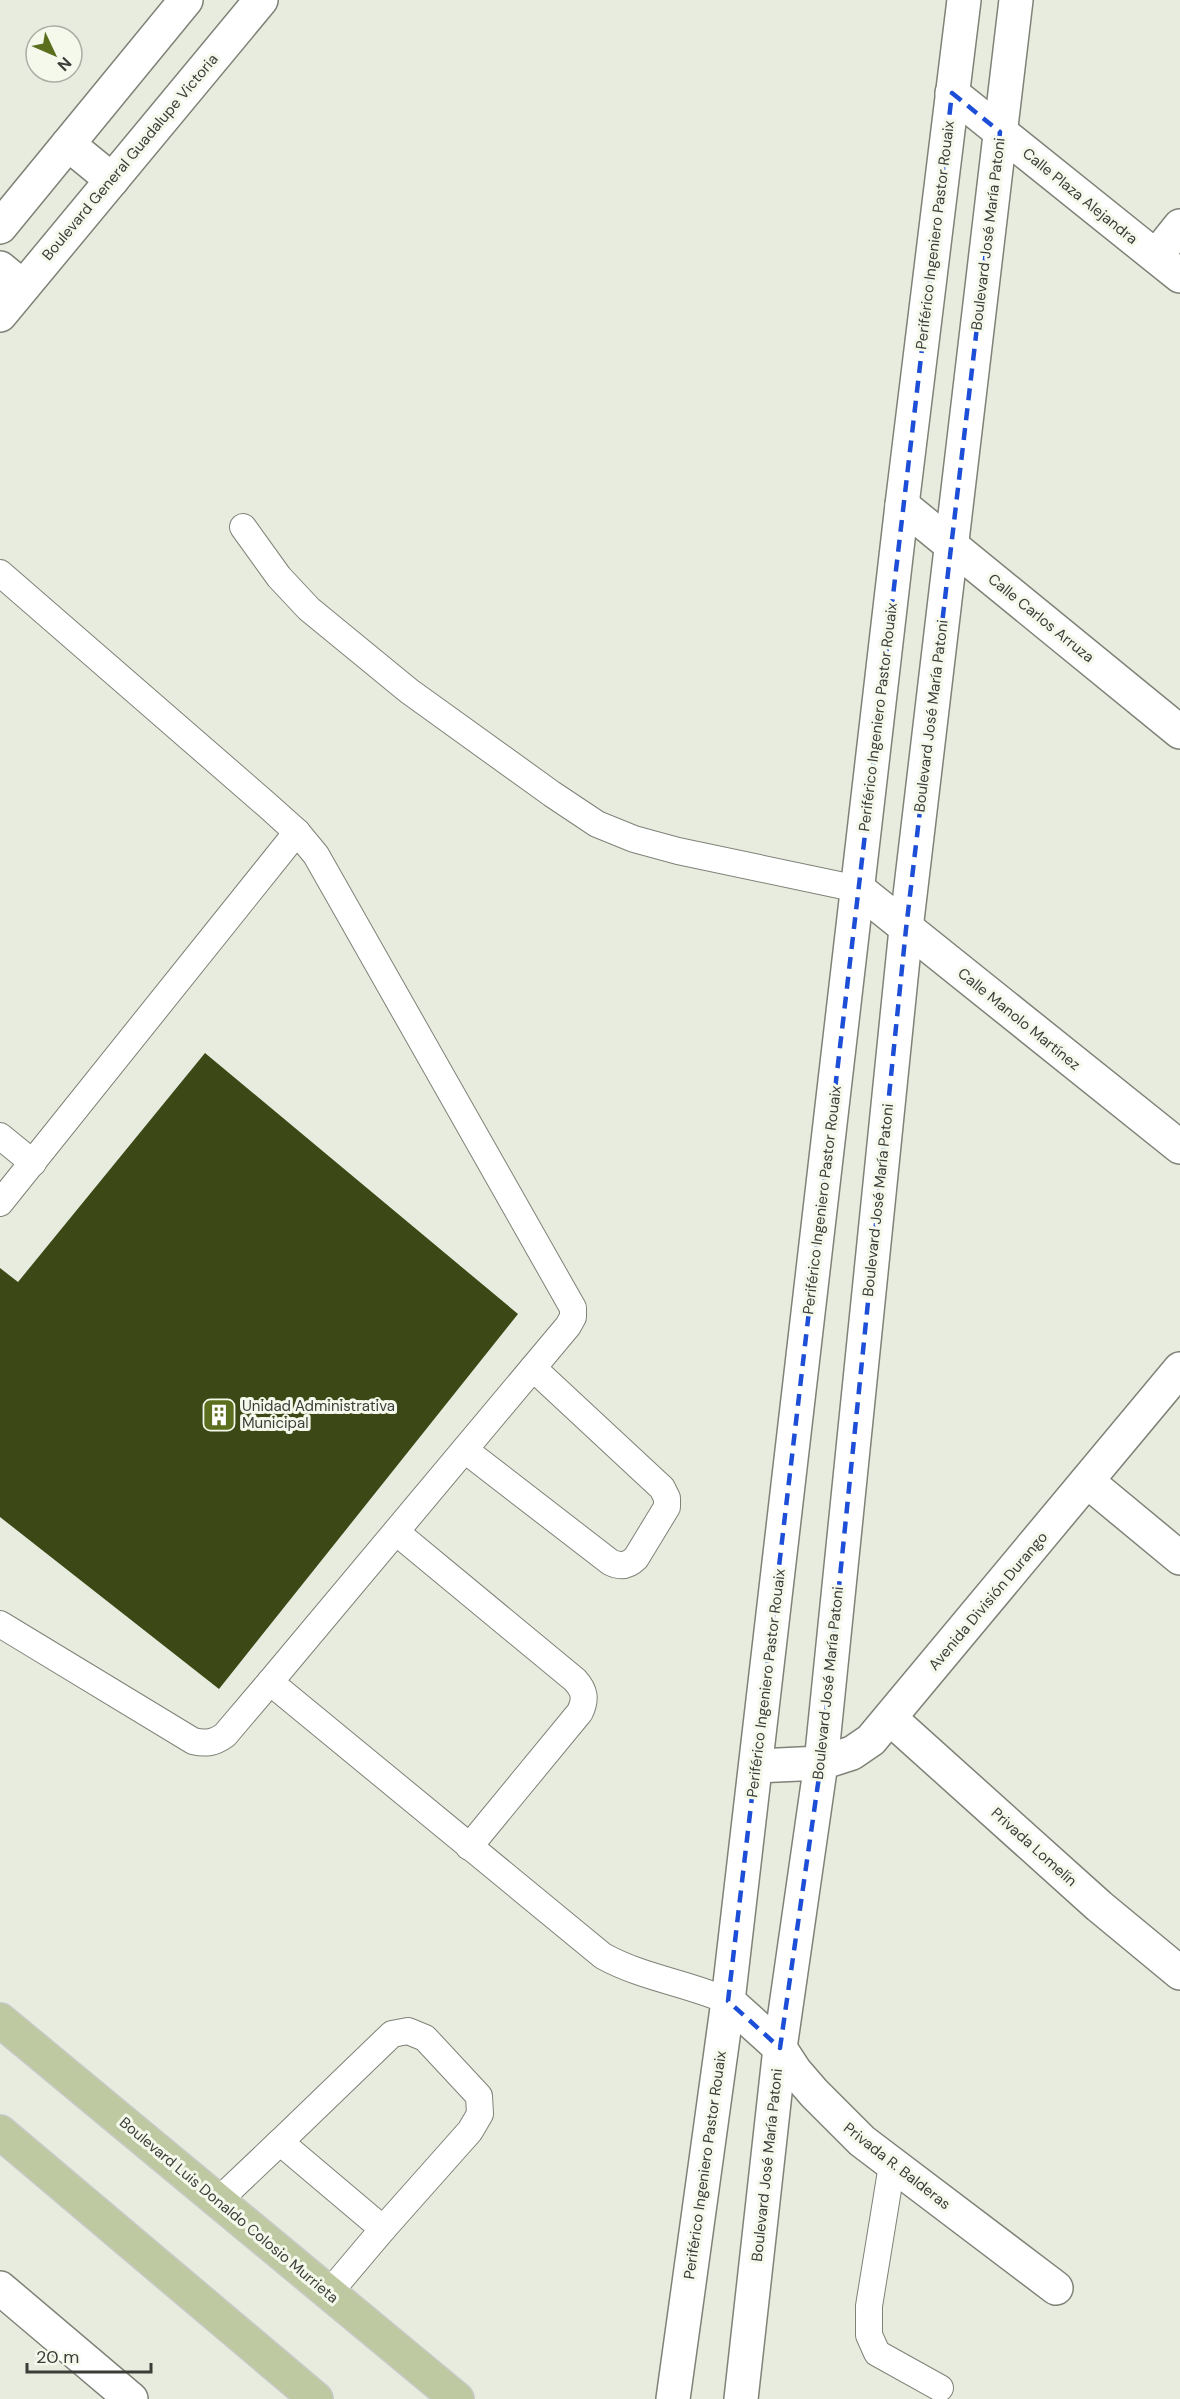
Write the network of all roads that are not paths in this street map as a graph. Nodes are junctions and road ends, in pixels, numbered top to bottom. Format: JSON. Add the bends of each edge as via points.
{"nodes":[{"id":1,"x":186,"y":0,"type":"edge"},
{"id":2,"x":261,"y":0,"type":"edge"},
{"id":3,"x":964,"y":0,"type":"edge"},
{"id":4,"x":1016,"y":0,"type":"edge"},
{"id":5,"x":951,"y":93,"type":"junction"},
{"id":6,"x":1000,"y":132,"type":"junction"},
{"id":7,"x":68,"y":144,"type":"junction"},
{"id":8,"x":112,"y":180,"type":"junction"},
{"id":9,"x":1180,"y":226,"type":"edge"},
{"id":10,"x":0,"y":227,"type":"edge"},
{"id":11,"x":1168,"y":266,"type":"edge"},
{"id":12,"x":11,"y":278,"type":"edge"},
{"id":13,"x":0,"y":315,"type":"edge"},
{"id":14,"x":902,"y":505,"type":"junction"},
{"id":15,"x":243,"y":527,"type":"dead end"},
{"id":16,"x":951,"y":545,"type":"junction"},
{"id":17,"x":0,"y":573,"type":"edge"},
{"id":18,"x":1180,"y":732,"type":"edge"},
{"id":19,"x":297,"y":832,"type":"junction"},
{"id":20,"x":858,"y":889,"type":"junction"},
{"id":21,"x":906,"y":928,"type":"junction"},
{"id":22,"x":0,"y":1136,"type":"edge"},
{"id":23,"x":1180,"y":1147,"type":"edge"},
{"id":24,"x":33,"y":1162,"type":"junction"},
{"id":25,"x":0,"y":1203,"type":"edge"},
{"id":26,"x":533,"y":1368,"type":"junction"},
{"id":27,"x":1180,"y":1369,"type":"edge"},
{"id":28,"x":465,"y":1450,"type":"junction"},
{"id":29,"x":1088,"y":1481,"type":"junction"},
{"id":30,"x":396,"y":1532,"type":"junction"},
{"id":31,"x":1180,"y":1558,"type":"edge"},
{"id":32,"x":0,"y":1624,"type":"edge"},
{"id":33,"x":270,"y":1683,"type":"junction"},
{"id":34,"x":891,"y":1719,"type":"junction"},
{"id":35,"x":821,"y":1763,"type":"junction"},
{"id":36,"x":757,"y":1766,"type":"junction"},
{"id":37,"x":469,"y":1847,"type":"junction"},
{"id":38,"x":1180,"y":1973,"type":"edge"},
{"id":39,"x":728,"y":2001,"type":"junction"},
{"id":40,"x":0,"y":2020,"type":"edge"},
{"id":41,"x":780,"y":2048,"type":"junction"},
{"id":42,"x":0,"y":2132,"type":"edge"},
{"id":43,"x":280,"y":2142,"type":"junction"},
{"id":44,"x":892,"y":2165,"type":"junction"},
{"id":45,"x":218,"y":2201,"type":"junction"},
{"id":46,"x":383,"y":2229,"type":"junction"},
{"id":47,"x":0,"y":2288,"type":"edge"},
{"id":48,"x":1056,"y":2288,"type":"dead end"},
{"id":49,"x":329,"y":2293,"type":"junction"},
{"id":50,"x":940,"y":2388,"type":"dead end"},
{"id":51,"x":131,"y":2399,"type":"edge"},
{"id":52,"x":316,"y":2399,"type":"edge"},
{"id":53,"x":457,"y":2399,"type":"edge"},
{"id":54,"x":673,"y":2399,"type":"edge"},
{"id":55,"x":741,"y":2399,"type":"edge"}],
"edges":[{"from":1,"to":7,"type":"main road"},
{"from":2,"to":8,"type":"main road","name":"Boulevard General Guadalupe Victoria"},
{"from":3,"to":5,"type":"main road","name":"Periférico Ingeniero Pastor Rouaix"},
{"from":4,"to":6,"type":"main road","name":"Boulevard José María Patoni"},
{"from":5,"to":6,"type":"main road","name":"Calle Plaza Alejandra"},
{"from":5,"to":14,"type":"main road","name":"Periférico Ingeniero Pastor Rouaix"},
{"from":6,"to":11,"type":"main road","name":"Calle Plaza Alejandra"},
{"from":6,"to":16,"type":"main road","name":"Boulevard José María Patoni"},
{"from":7,"to":8,"type":"main road"},
{"from":7,"to":10,"type":"main road"},
{"from":8,"to":12,"type":"main road","name":"Boulevard General Guadalupe Victoria"},
{"from":9,"to":11,"type":"main road"},
{"from":12,"to":13,"type":"main road","name":"Boulevard General Guadalupe Victoria"},
{"from":14,"to":16,"type":"main road","name":"Calle Carlos Arruza"},
{"from":14,"to":20,"type":"main road","name":"Periférico Ingeniero Pastor Rouaix"},
{"from":15,"to":20,"type":"lane","via":[[279,578],[309,609],[409,690],[597,824],[678,851]]},
{"from":16,"to":18,"type":"main road","name":"Calle Carlos Arruza"},
{"from":16,"to":21,"type":"main road","name":"Boulevard José María Patoni"},
{"from":17,"to":19,"type":"lane"},
{"from":19,"to":24,"type":"lane"},
{"from":19,"to":26,"type":"lane","via":[[336,888],[573,1308],[568,1326]]},
{"from":20,"to":21,"type":"main road","name":"Calle Manolo Martínez"},
{"from":20,"to":36,"type":"main road","name":"Periférico Ingeniero Pastor Rouaix"},
{"from":21,"to":23,"type":"main road","name":"Calle Manolo Martínez"},
{"from":21,"to":35,"type":"main road","name":"Boulevard José María Patoni"},
{"from":22,"to":24,"type":"lane"},
{"from":24,"to":25,"type":"lane"},
{"from":26,"to":28,"type":"lane"},
{"from":26,"to":28,"type":"lane","via":[[662,1488],[667,1497],[668,1507],[636,1558],[624,1566],[610,1562]]},
{"from":27,"to":29,"type":"main road","name":"Avenida División Durango"},
{"from":28,"to":30,"type":"lane"},
{"from":29,"to":31,"type":"main road"},
{"from":29,"to":34,"type":"main road","name":"Avenida División Durango"},
{"from":30,"to":33,"type":"lane"},
{"from":30,"to":37,"type":"lane","via":[[582,1688],[584,1703],[580,1712]]},
{"from":32,"to":33,"type":"lane","via":[[193,1741],[206,1744],[225,1735]]},
{"from":33,"to":37,"type":"lane"},
{"from":34,"to":35,"type":"main road","name":"Avenida División Durango","via":[[872,1740],[852,1753]]},
{"from":34,"to":38,"type":"main road","name":"Privada Lomelín"},
{"from":35,"to":36,"type":"main road","name":"Avenida División Durango"},
{"from":35,"to":41,"type":"main road","name":"Boulevard José María Patoni"},
{"from":36,"to":39,"type":"main road","name":"Periférico Ingeniero Pastor Rouaix"},
{"from":37,"to":39,"type":"lane","via":[[603,1956],[634,1972],[704,1990]]},
{"from":39,"to":41,"type":"main road","name":"Privada R. Balderas"},
{"from":39,"to":54,"type":"main road","name":"Periférico Ingeniero Pastor Rouaix"},
{"from":40,"to":45,"type":"main road","name":"Boulevard Luis Donaldo Colosio Murrieta"},
{"from":41,"to":44,"type":"main road","name":"Privada R. Balderas","via":[[795,2072],[839,2120]]},
{"from":41,"to":55,"type":"main road","name":"Boulevard José María Patoni"},
{"from":42,"to":52,"type":"main road"},
{"from":43,"to":45,"type":"lane"},
{"from":43,"to":46,"type":"lane"},
{"from":43,"to":46,"type":"lane","via":[[392,2034],[408,2031],[424,2038],[479,2096],[480,2114],[470,2131]]},
{"from":44,"to":48,"type":"main road","name":"Privada R. Balderas"},
{"from":44,"to":50,"type":"lane","via":[[869,2306],[868,2335],[877,2353]]},
{"from":45,"to":49,"type":"main road","name":"Boulevard Luis Donaldo Colosio Murrieta"},
{"from":46,"to":49,"type":"lane"},
{"from":47,"to":51,"type":"main road"},
{"from":49,"to":53,"type":"main road","name":"Boulevard Luis Donaldo Colosio Murrieta"}]}
